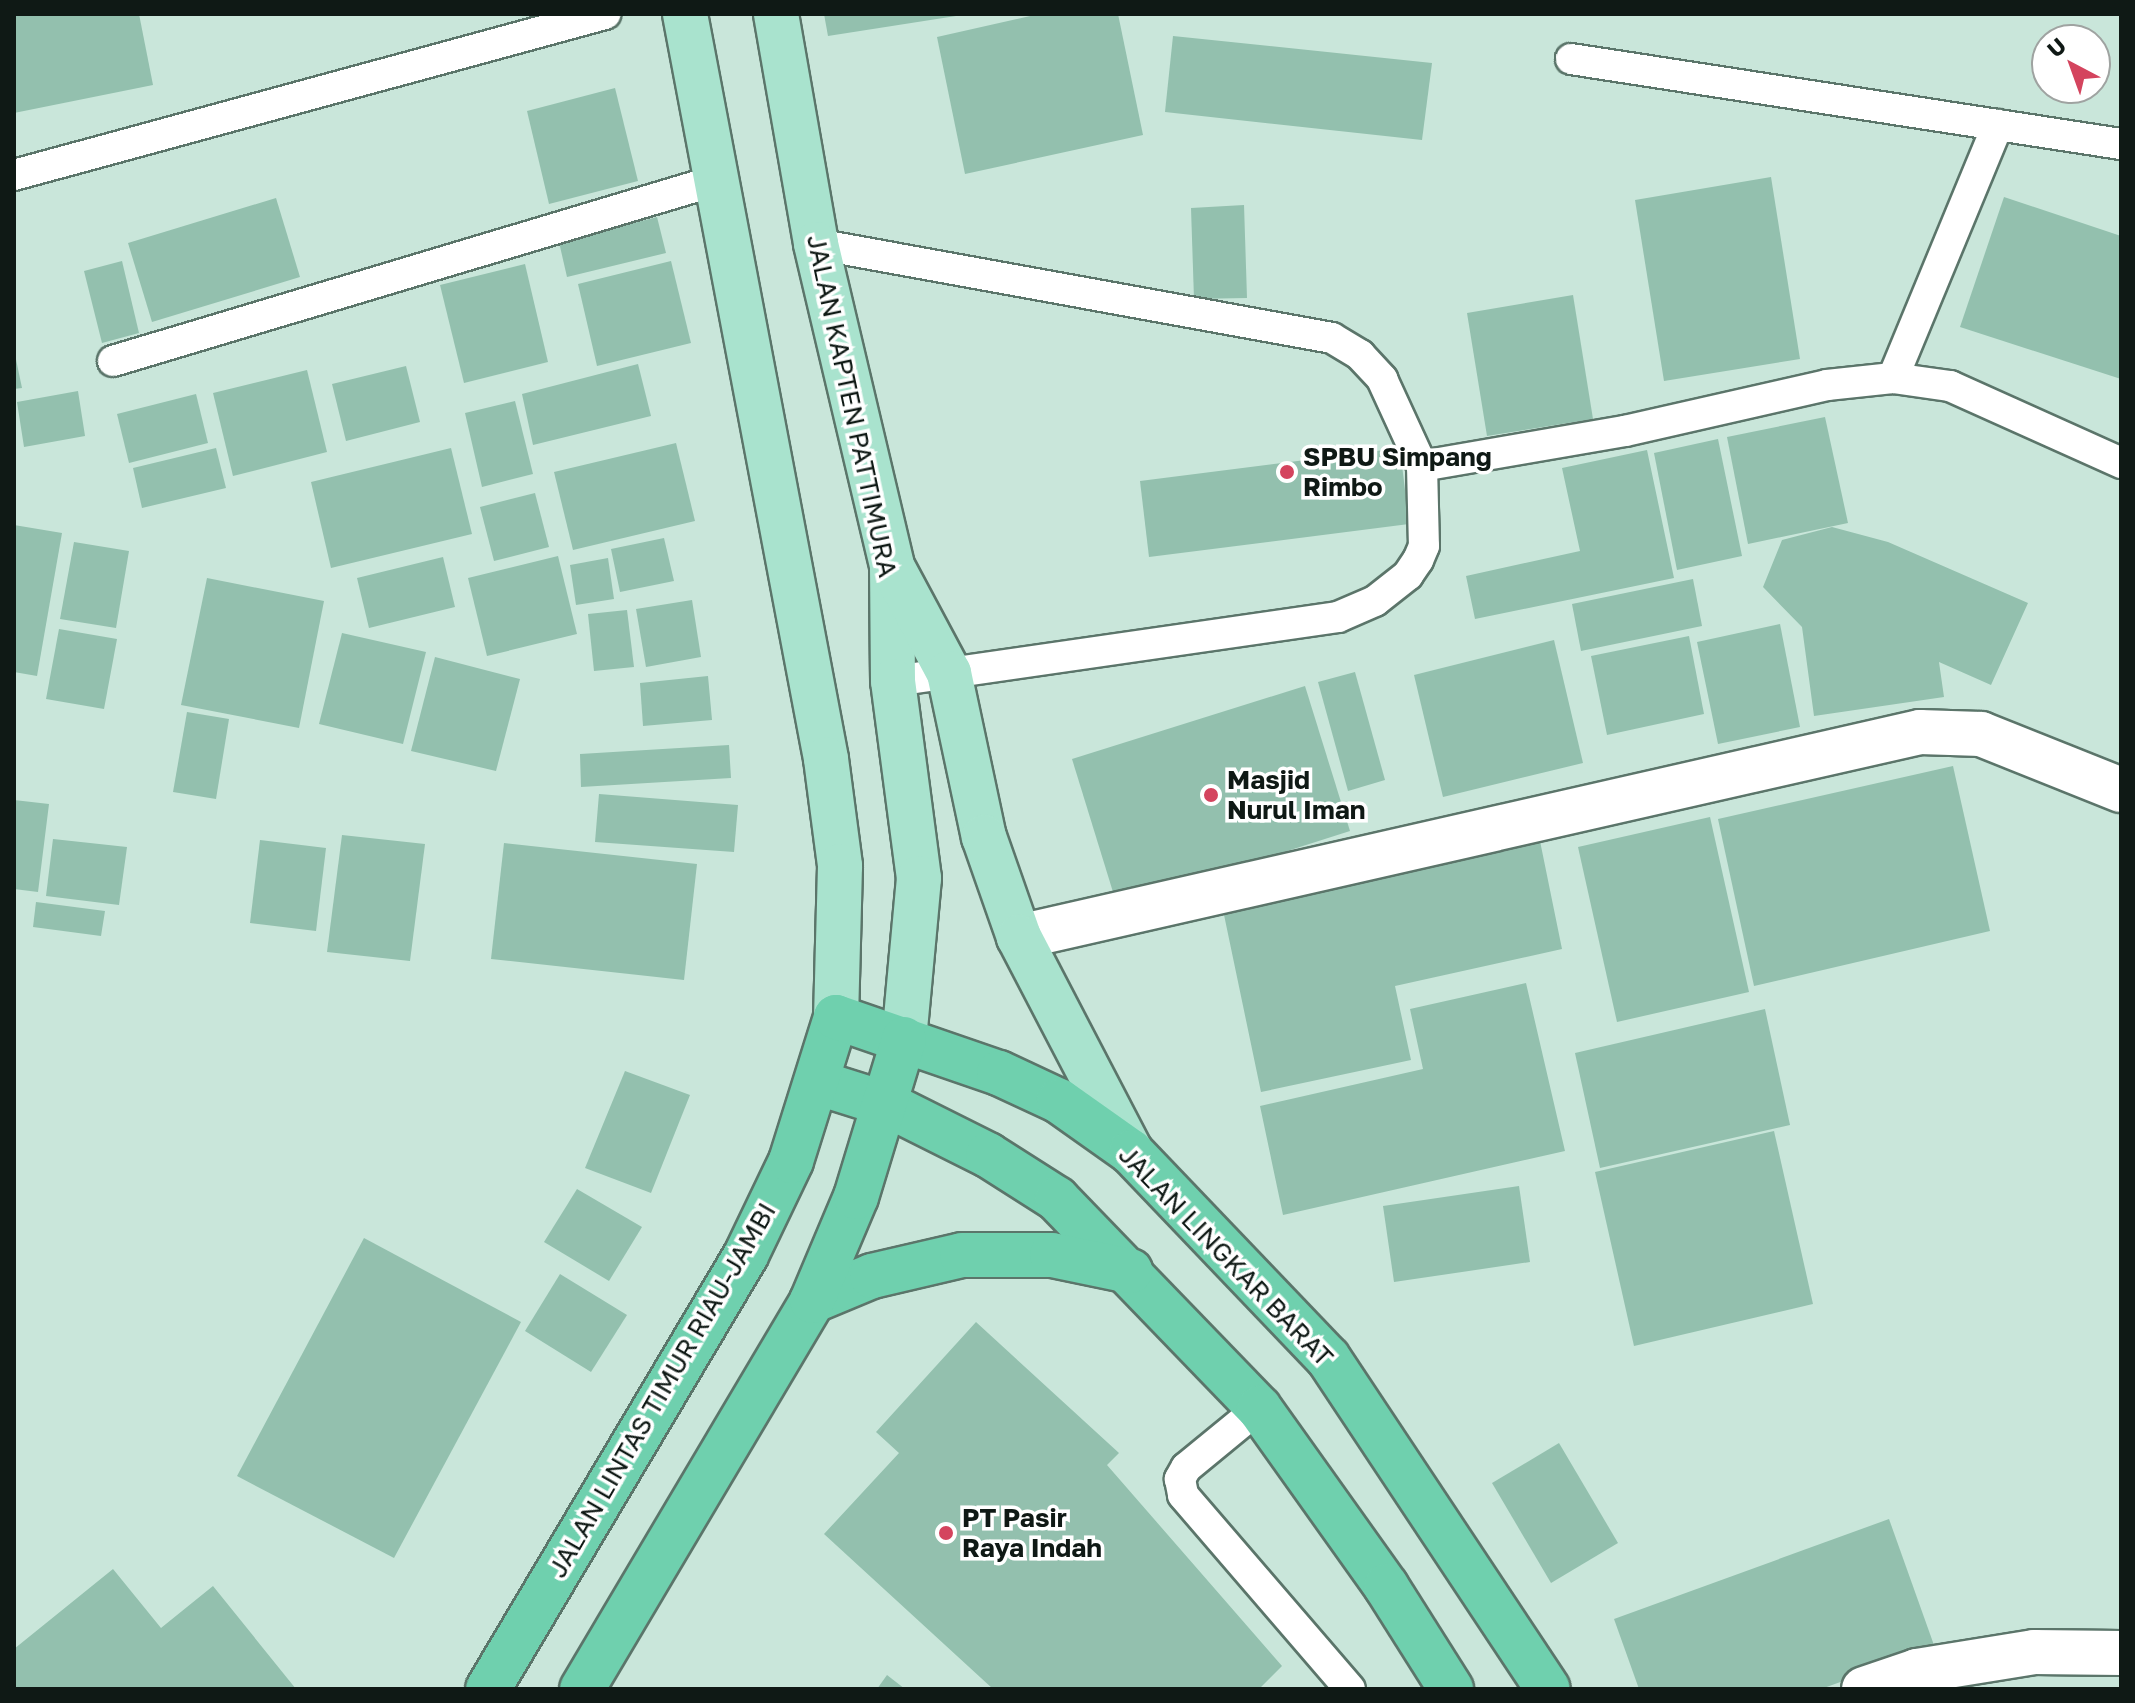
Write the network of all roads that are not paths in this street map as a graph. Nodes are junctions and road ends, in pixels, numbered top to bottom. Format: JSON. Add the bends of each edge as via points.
{"nodes":[{"id":1,"x":605,"y":14,"type":"edge"},
{"id":2,"x":685,"y":14,"type":"edge"},
{"id":3,"x":776,"y":14,"type":"edge"},
{"id":4,"x":1571,"y":59,"type":"dead end"},
{"id":5,"x":1998,"y":125,"type":"junction"},
{"id":6,"x":2121,"y":144,"type":"edge"},
{"id":7,"x":14,"y":175,"type":"edge"},
{"id":8,"x":714,"y":181,"type":"junction"},
{"id":9,"x":816,"y":244,"type":"junction"},
{"id":10,"x":113,"y":361,"type":"dead end"},
{"id":11,"x":1893,"y":378,"type":"junction"},
{"id":12,"x":2121,"y":463,"type":"edge"},
{"id":13,"x":1422,"y":466,"type":"junction"},
{"id":14,"x":892,"y":566,"type":"junction"},
{"id":15,"x":949,"y":673,"type":"junction"},
{"id":16,"x":893,"y":681,"type":"junction"},
{"id":17,"x":2121,"y":790,"type":"edge"},
{"id":18,"x":1019,"y":937,"type":"junction"},
{"id":19,"x":836,"y":1017,"type":"junction"},
{"id":20,"x":904,"y":1039,"type":"junction"},
{"id":21,"x":819,"y":1083,"type":"junction"},
{"id":22,"x":886,"y":1104,"type":"junction"},
{"id":23,"x":1131,"y":1152,"type":"junction"},
{"id":24,"x":1130,"y":1271,"type":"junction"},
{"id":25,"x":812,"y":1301,"type":"junction"},
{"id":26,"x":1259,"y":1408,"type":"junction"},
{"id":27,"x":2121,"y":1653,"type":"edge"},
{"id":28,"x":488,"y":1689,"type":"edge"},
{"id":29,"x":582,"y":1689,"type":"edge"},
{"id":30,"x":1350,"y":1689,"type":"edge"},
{"id":31,"x":1451,"y":1689,"type":"edge"},
{"id":32,"x":1548,"y":1689,"type":"edge"},
{"id":33,"x":1864,"y":1689,"type":"edge"}],
"edges":[{"from":1,"to":7,"type":"lane"},
{"from":2,"to":8,"type":"main road"},
{"from":3,"to":9,"type":"main road","name":"JALAN KAPTEN PATTIMURA"},
{"from":4,"to":5,"type":"lane"},
{"from":5,"to":6,"type":"lane"},
{"from":5,"to":11,"type":"lane"},
{"from":8,"to":10,"type":"lane"},
{"from":8,"to":19,"type":"main road","via":[[826,759],[840,866]]},
{"from":9,"to":13,"type":"lane","via":[[1332,338],[1360,355],[1382,379]]},
{"from":9,"to":14,"type":"main road","name":"JALAN KAPTEN PATTIMURA"},
{"from":11,"to":12,"type":"lane","via":[[1950,386]]},
{"from":11,"to":13,"type":"lane","via":[[1827,385],[1625,431]]},
{"from":13,"to":15,"type":"lane","via":[[1424,546],[1408,575],[1375,601],[1338,617]]},
{"from":14,"to":15,"type":"main road"},
{"from":14,"to":16,"type":"main road","name":"JALAN KAPTEN PATTIMURA"},
{"from":15,"to":16,"type":"lane"},
{"from":15,"to":18,"type":"main road","via":[[984,837]]},
{"from":16,"to":20,"type":"main road","name":"JALAN KAPTEN PATTIMURA","via":[[919,878]]},
{"from":17,"to":18,"type":"street","via":[[1981,734],[1920,732]]},
{"from":18,"to":23,"type":"main road"},
{"from":19,"to":20,"type":"highway","name":"JALAN LINGKAR BARAT"},
{"from":19,"to":21,"type":"highway","name":"JALAN LINTAS TIMUR RIAU-JAMBI"},
{"from":20,"to":22,"type":"highway"},
{"from":20,"to":23,"type":"highway","name":"JALAN LINGKAR BARAT","via":[[1059,1101]]},
{"from":21,"to":22,"type":"highway"},
{"from":21,"to":28,"type":"highway","name":"JALAN LINTAS TIMUR RIAU-JAMBI","via":[[791,1161],[746,1255]]},
{"from":22,"to":24,"type":"highway","via":[[988,1155],[1057,1199]]},
{"from":22,"to":25,"type":"highway","via":[[856,1197]]},
{"from":23,"to":32,"type":"highway","name":"JALAN LINGKAR BARAT","via":[[1328,1358]]},
{"from":24,"to":25,"type":"highway","via":[[1052,1255],[962,1255],[872,1276]]},
{"from":24,"to":26,"type":"highway"},
{"from":25,"to":29,"type":"highway"},
{"from":26,"to":30,"type":"lane","via":[[1186,1468],[1180,1479],[1183,1495]]},
{"from":26,"to":31,"type":"highway","via":[[1386,1586]]},
{"from":27,"to":33,"type":"street","via":[[2034,1652],[1917,1671]]}]}
